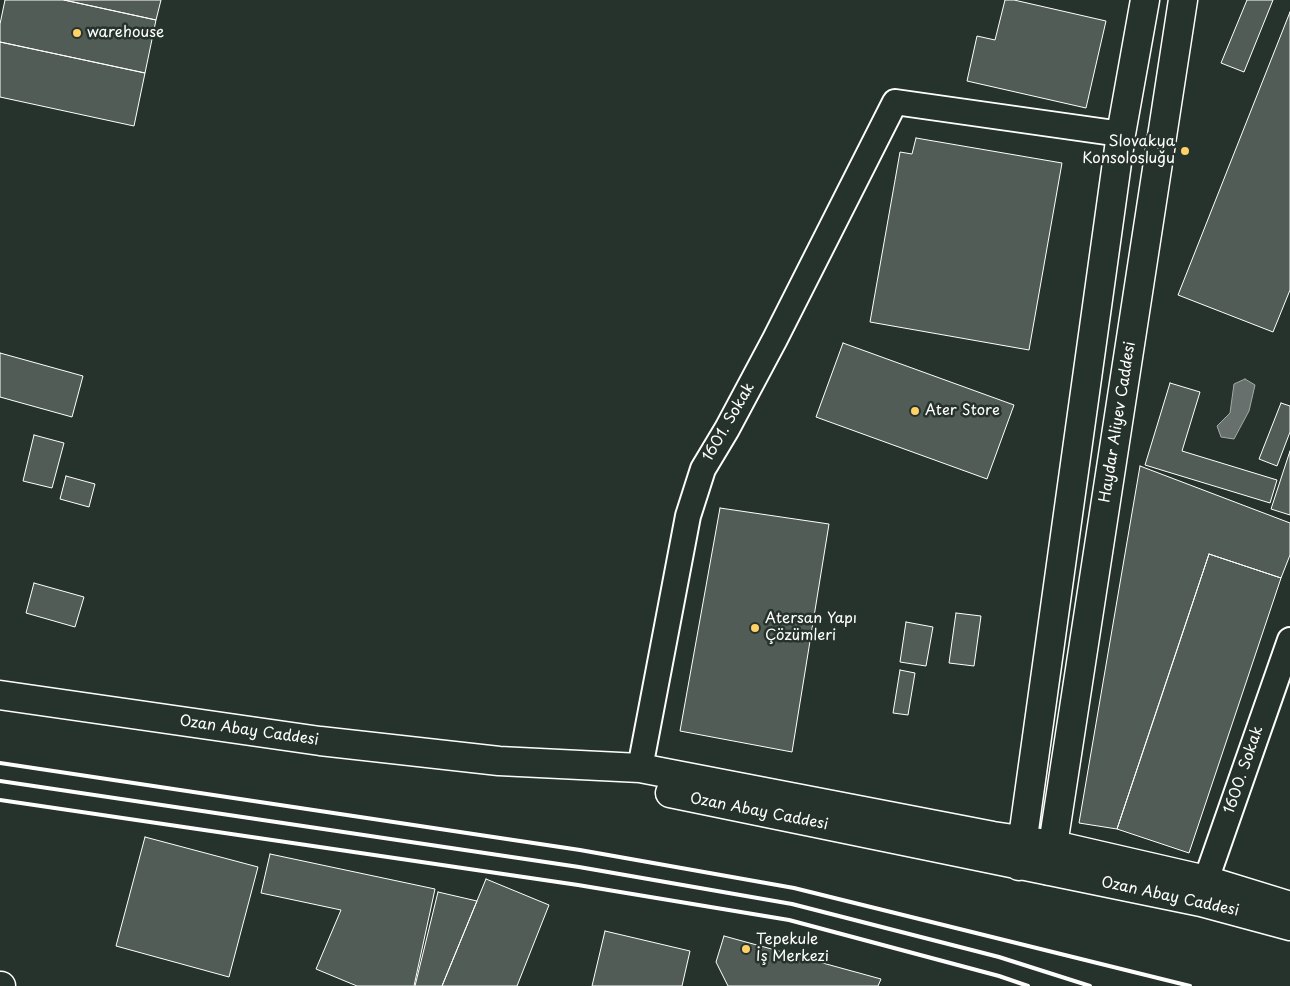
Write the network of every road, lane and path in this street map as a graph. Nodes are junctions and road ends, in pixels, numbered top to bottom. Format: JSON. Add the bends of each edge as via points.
{"nodes":[{"id":1,"x":1145,"y":0,"type":"edge"},
{"id":2,"x":1183,"y":0,"type":"edge"},
{"id":3,"x":1121,"y":134,"type":"junction"},
{"id":4,"x":1290,"y":640,"type":"edge"},
{"id":5,"x":0,"y":695,"type":"edge"},
{"id":6,"x":499,"y":761,"type":"junction"},
{"id":7,"x":640,"y":768,"type":"junction"},
{"id":8,"x":1022,"y":839,"type":"junction"},
{"id":9,"x":1051,"y":858,"type":"junction"},
{"id":10,"x":1019,"y":866,"type":"junction"},
{"id":11,"x":1204,"y":891,"type":"junction"},
{"id":12,"x":1290,"y":906,"type":"edge"},
{"id":13,"x":1290,"y":926,"type":"edge"}],
"edges":[{"from":1,"to":3,"type":"main road"},
{"from":2,"to":9,"type":"main road","name":"Haydar Aliyev Caddesi"},
{"from":3,"to":7,"type":"street","name":"1601. Sokak","via":[[895,102],[775,340],[702,469],[688,516]]},
{"from":3,"to":8,"type":"main road"},
{"from":4,"to":11,"type":"street","name":"1600. Sokak"},
{"from":5,"to":6,"type":"main road","name":"Ozan Abay Caddesi","via":[[320,741]]},
{"from":6,"to":7,"type":"main road","name":"Ozan Abay Caddesi"},
{"from":6,"to":10,"type":"main road","name":"Ozan Abay Caddesi"},
{"from":7,"to":8,"type":"main road","name":"Ozan Abay Caddesi"},
{"from":8,"to":9,"type":"main road","name":"Ozan Abay Caddesi"},
{"from":8,"to":10,"type":"main road"},
{"from":9,"to":10,"type":"main road","name":"Ozan Abay Caddesi"},
{"from":9,"to":11,"type":"main road","name":"Ozan Abay Caddesi"},
{"from":11,"to":12,"type":"main road","name":"Ozan Abay Caddesi"},
{"from":11,"to":13,"type":"main road","name":"Ozan Abay Caddesi"}]}
